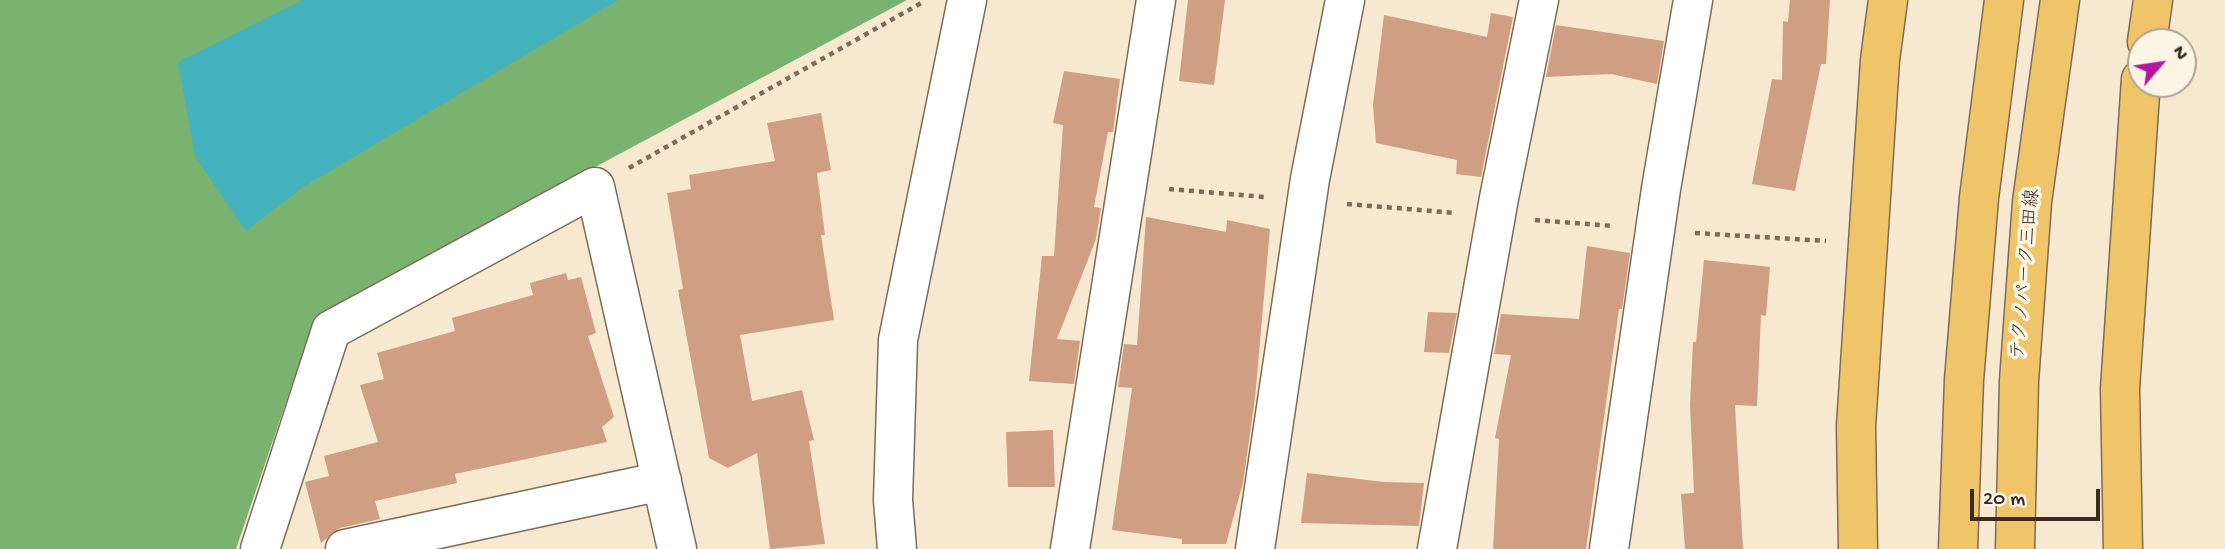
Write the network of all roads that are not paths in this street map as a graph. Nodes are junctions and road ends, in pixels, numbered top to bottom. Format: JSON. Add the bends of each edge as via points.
{"nodes":[{"id":1,"x":967,"y":0,"type":"edge"},
{"id":2,"x":1345,"y":0,"type":"edge"},
{"id":3,"x":1539,"y":0,"type":"edge"},
{"id":4,"x":1693,"y":0,"type":"edge"},
{"id":5,"x":1888,"y":0,"type":"edge"},
{"id":6,"x":2004,"y":0,"type":"edge"},
{"id":7,"x":2060,"y":0,"type":"edge"},
{"id":8,"x":2153,"y":0,"type":"edge"},
{"id":9,"x":1147,"y":1,"type":"edge"},
{"id":10,"x":2149,"y":28,"type":"edge"},
{"id":11,"x":2140,"y":98,"type":"edge"},
{"id":12,"x":662,"y":481,"type":"junction"},
{"id":13,"x":260,"y":549,"type":"edge"},
{"id":14,"x":345,"y":549,"type":"edge"},
{"id":15,"x":677,"y":549,"type":"edge"},
{"id":16,"x":897,"y":549,"type":"edge"},
{"id":17,"x":1070,"y":549,"type":"edge"},
{"id":18,"x":1255,"y":549,"type":"edge"},
{"id":19,"x":1437,"y":549,"type":"edge"},
{"id":20,"x":1609,"y":549,"type":"edge"},
{"id":21,"x":1858,"y":549,"type":"edge"},
{"id":22,"x":1958,"y":549,"type":"edge"},
{"id":23,"x":2015,"y":549,"type":"edge"},
{"id":24,"x":2123,"y":549,"type":"edge"}],
"edges":[{"from":1,"to":16,"type":"street","via":[[898,340],[892,500]]},
{"from":2,"to":18,"type":"street","via":[[1310,179]]},
{"from":3,"to":19,"type":"street"},
{"from":4,"to":20,"type":"street"},
{"from":5,"to":21,"type":"main road","via":[[1856,426]]},
{"from":6,"to":22,"type":"main road","via":[[1979,198],[1964,380]]},
{"from":7,"to":23,"type":"main road","name":"テクノパーク三田線","via":[[2032,202],[2019,381]]},
{"from":8,"to":10,"type":"main road"},
{"from":9,"to":17,"type":"street","via":[[1126,185]]},
{"from":11,"to":24,"type":"main road","via":[[2120,389]]},
{"from":12,"to":13,"type":"street","via":[[594,187],[331,330]]},
{"from":12,"to":14,"type":"street"},
{"from":12,"to":15,"type":"street"}]}
